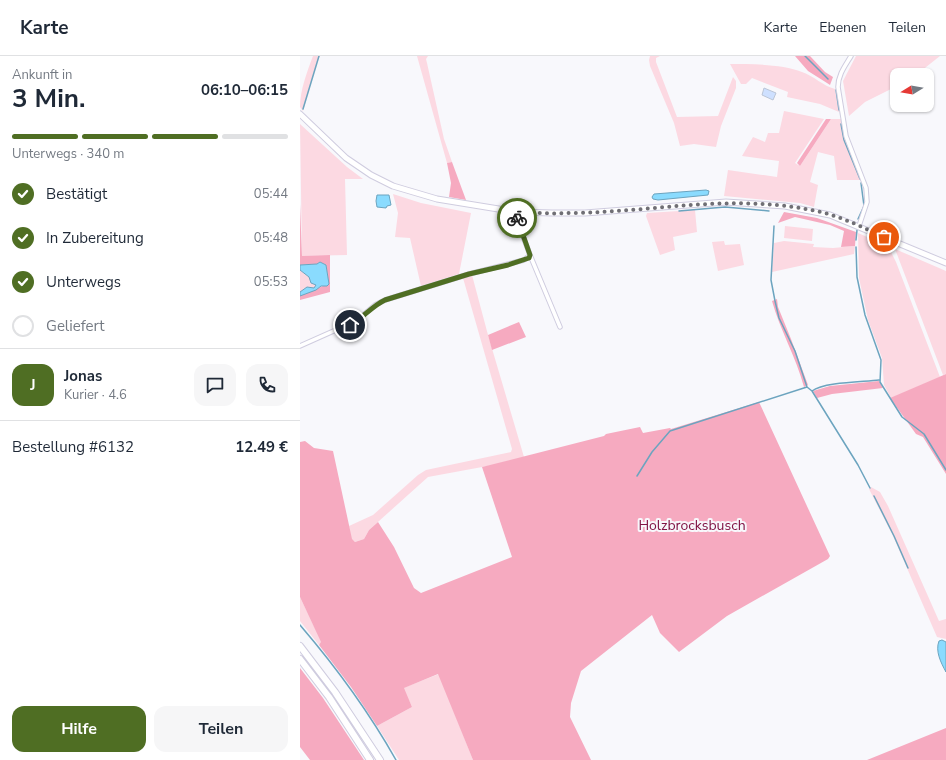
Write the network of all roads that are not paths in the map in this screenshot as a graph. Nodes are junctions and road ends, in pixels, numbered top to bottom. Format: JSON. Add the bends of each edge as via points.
{"nodes":[{"id":1,"x":851,"y":56,"type":"edge"},
{"id":2,"x":300,"y":114,"type":"edge"},
{"id":3,"x":517,"y":212,"type":"junction"},
{"id":4,"x":859,"y":226,"type":"junction"},
{"id":5,"x":530,"y":255,"type":"junction"},
{"id":6,"x":946,"y":263,"type":"edge"},
{"id":7,"x":560,"y":328,"type":"dead end"},
{"id":8,"x":300,"y":346,"type":"edge"},
{"id":9,"x":300,"y":646,"type":"edge"},
{"id":10,"x":300,"y":659,"type":"edge"},
{"id":11,"x":370,"y":760,"type":"edge"},
{"id":12,"x":380,"y":760,"type":"edge"}],
"edges":[{"from":1,"to":4,"type":"street","via":[[838,80],[838,87],[846,136],[866,188],[867,202]]},
{"from":2,"to":3,"type":"main road","via":[[357,166],[388,184],[437,199]]},
{"from":3,"to":4,"type":"main road","via":[[571,214],[744,202],[815,211]]},
{"from":3,"to":5,"type":"street","via":[[517,220]]},
{"from":4,"to":6,"type":"main road"},
{"from":5,"to":7,"type":"street"},
{"from":5,"to":8,"type":"street","via":[[519,262],[469,274],[385,300],[356,321]]},
{"from":9,"to":12,"type":"highway","via":[[335,692]]},
{"from":10,"to":11,"type":"highway","via":[[329,697]]}]}
